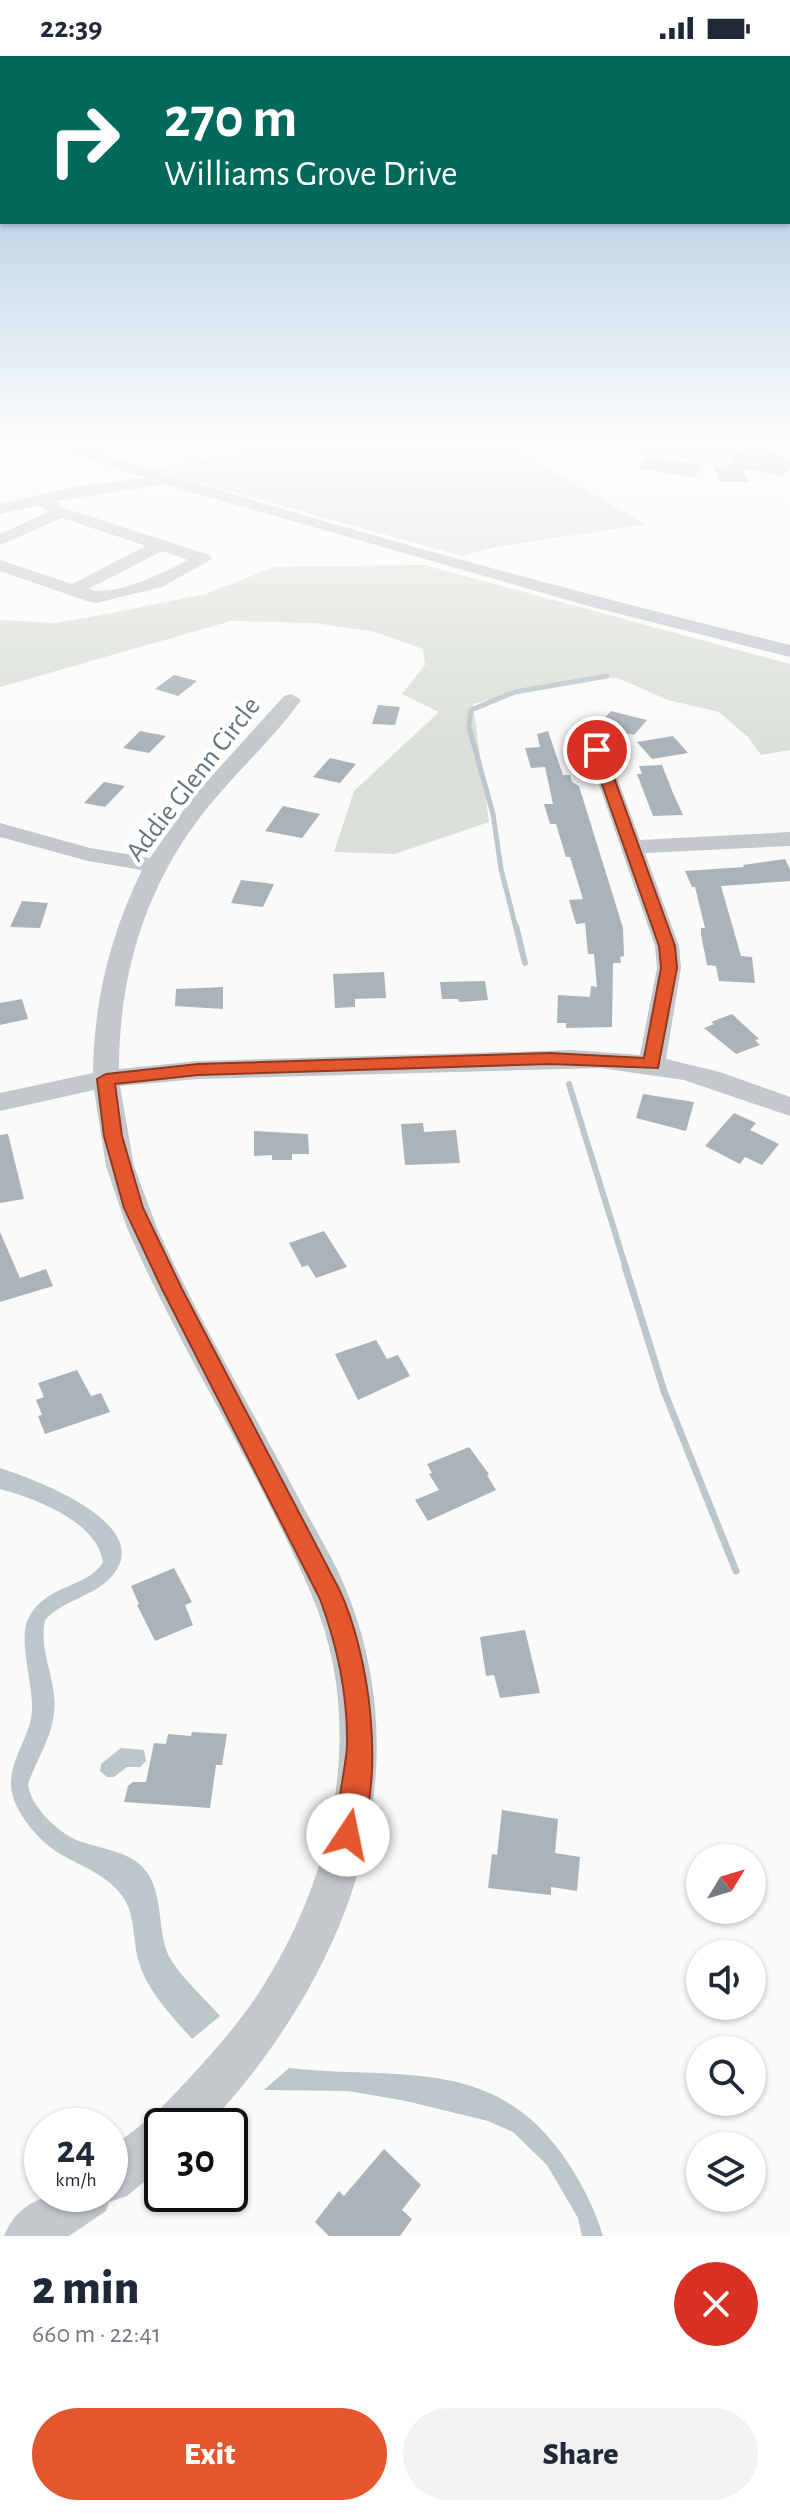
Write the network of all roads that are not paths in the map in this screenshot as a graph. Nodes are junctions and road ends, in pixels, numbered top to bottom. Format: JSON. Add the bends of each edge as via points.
{"nodes":[{"id":1,"x":158,"y":544,"type":"edge"},
{"id":2,"x":387,"y":544,"type":"edge"},
{"id":3,"x":161,"y":545,"type":"junction"},
{"id":4,"x":0,"y":565,"type":"edge"},
{"id":5,"x":73,"y":590,"type":"junction"},
{"id":6,"x":790,"y":651,"type":"edge"},
{"id":7,"x":291,"y":700,"type":"dead end"},
{"id":8,"x":597,"y":750,"type":"dead end"},
{"id":9,"x":0,"y":830,"type":"edge"},
{"id":10,"x":790,"y":839,"type":"edge"},
{"id":11,"x":631,"y":847,"type":"junction"},
{"id":12,"x":156,"y":866,"type":"junction"},
{"id":13,"x":652,"y":1064,"type":"junction"},
{"id":14,"x":106,"y":1079,"type":"junction"},
{"id":15,"x":0,"y":1102,"type":"edge"},
{"id":16,"x":790,"y":1107,"type":"edge"},
{"id":17,"x":194,"y":2108,"type":"edge"},
{"id":18,"x":144,"y":2152,"type":"edge"},
{"id":19,"x":128,"y":2164,"type":"edge"},
{"id":20,"x":63,"y":2212,"type":"edge"},
{"id":21,"x":28,"y":2236,"type":"edge"}],
"edges":[{"from":1,"to":3,"type":"street"},
{"from":2,"to":6,"type":"street"},
{"from":3,"to":5,"type":"street"},
{"from":3,"to":5,"type":"street","via":[[203,559],[156,583],[96,598]]},
{"from":4,"to":5,"type":"street"},
{"from":7,"to":12,"type":"street","name":"Addie Glenn Circle"},
{"from":8,"to":11,"type":"street"},
{"from":9,"to":12,"type":"street"},
{"from":10,"to":11,"type":"street"},
{"from":11,"to":13,"type":"street","via":[[668,956]]},
{"from":12,"to":14,"type":"street","name":"Addie Glenn Circle","via":[[129,922],[112,977]]},
{"from":13,"to":14,"type":"street","via":[[535,1059],[198,1070]]},
{"from":13,"to":16,"type":"street","via":[[726,1082]]},
{"from":14,"to":15,"type":"street"},
{"from":14,"to":17,"type":"street","name":"Addie Glenn Circle","via":[[113,1136],[134,1208],[331,1597],[348,1645],[359,1722],[360,1763],[351,1820],[314,1938],[250,2043]]},
{"from":18,"to":19,"type":"street"},
{"from":20,"to":21,"type":"street"}]}
